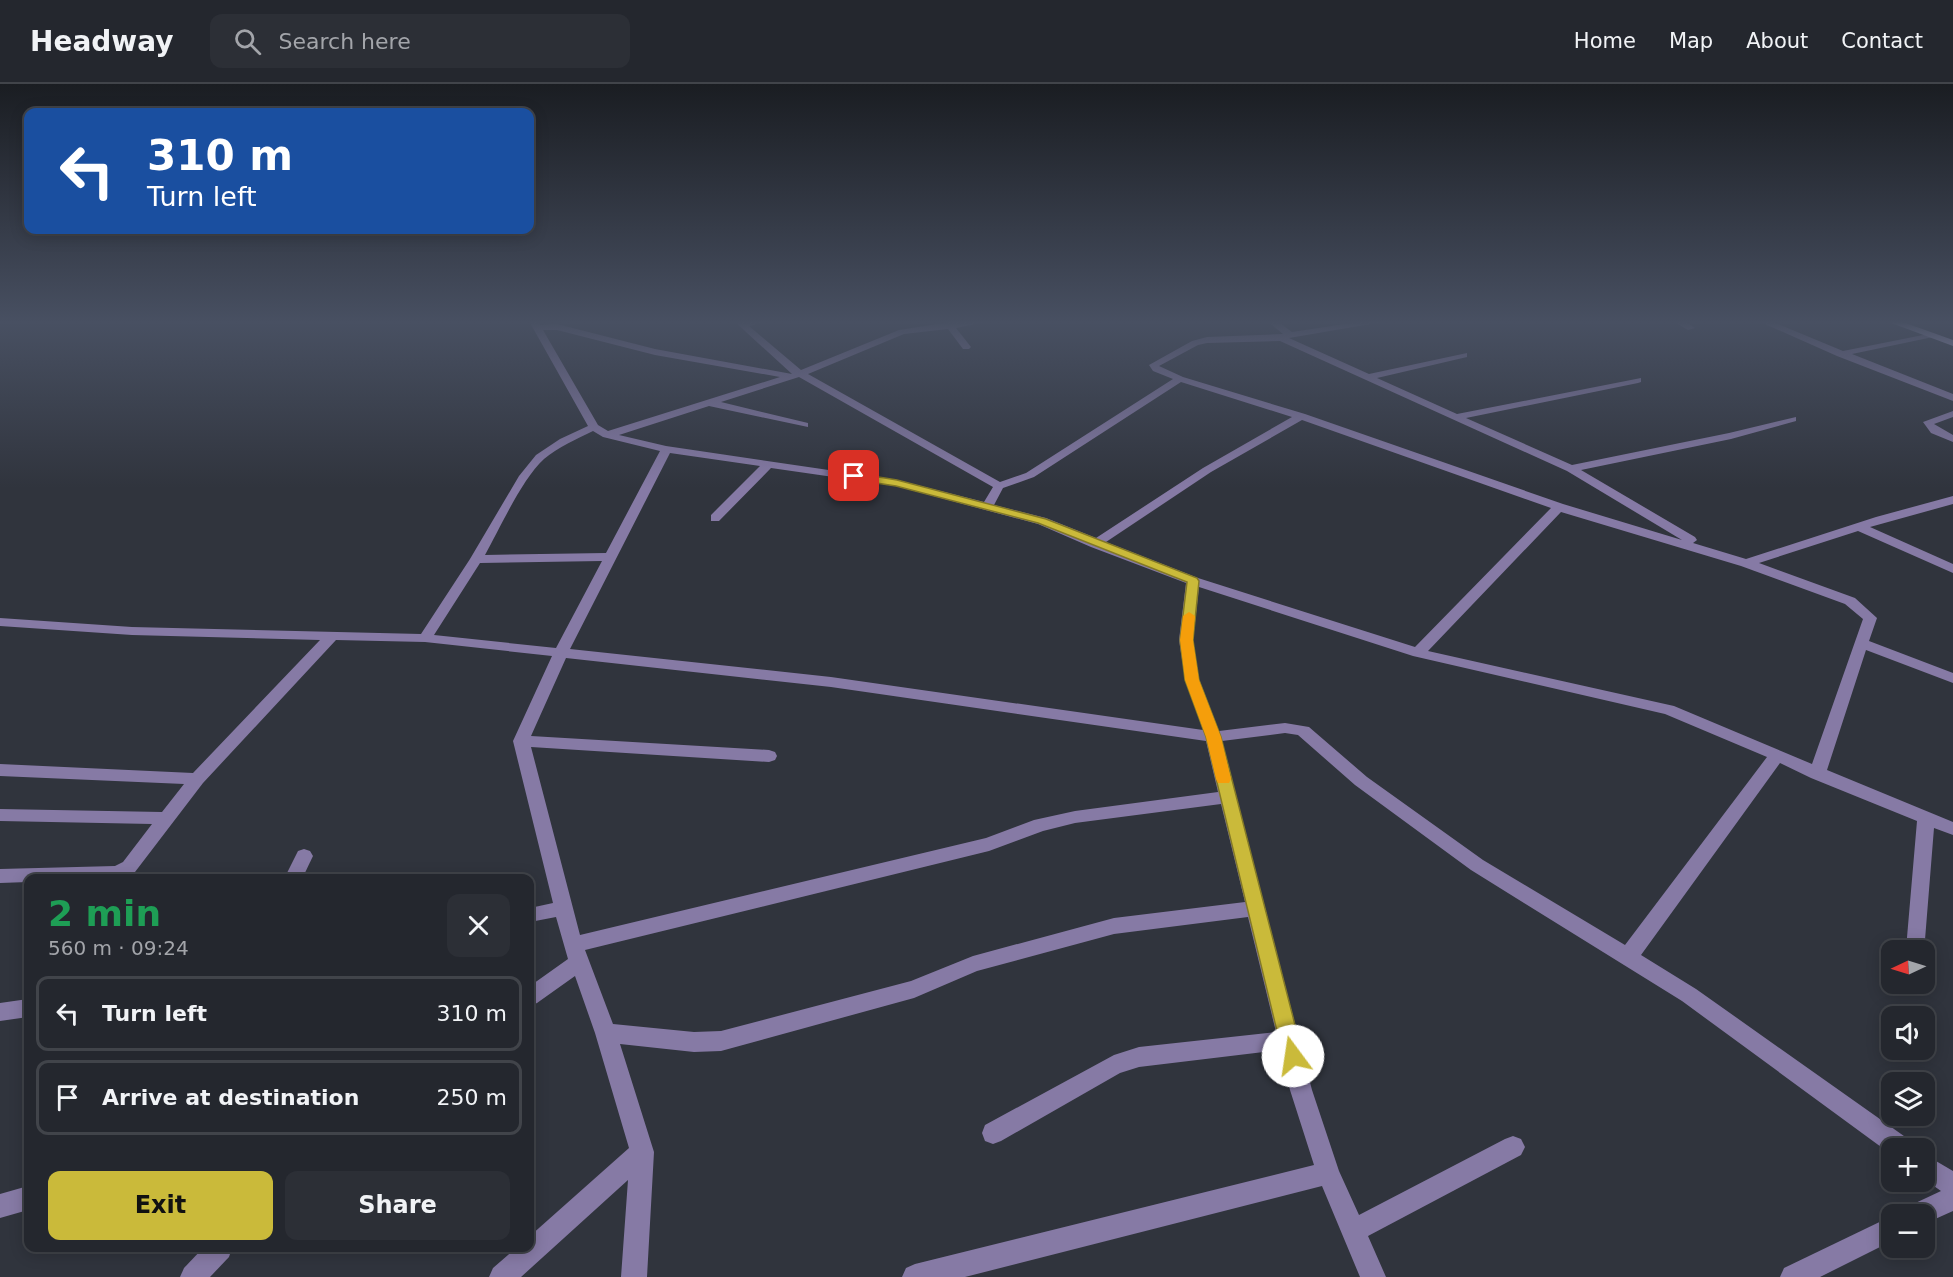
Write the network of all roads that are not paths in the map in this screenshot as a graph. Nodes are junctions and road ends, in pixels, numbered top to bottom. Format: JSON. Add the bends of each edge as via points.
{"nodes":[{"id":1,"x":565,"y":377,"type":"edge"},
{"id":2,"x":791,"y":377,"type":"edge"},
{"id":3,"x":799,"y":377,"type":"edge"},
{"id":4,"x":1174,"y":377,"type":"edge"},
{"id":5,"x":1368,"y":377,"type":"edge"},
{"id":6,"x":1898,"y":377,"type":"edge"},
{"id":7,"x":1180,"y":379,"type":"junction"},
{"id":8,"x":1638,"y":380,"type":"dead end"},
{"id":9,"x":1953,"y":398,"type":"edge"},
{"id":10,"x":708,"y":403,"type":"junction"},
{"id":11,"x":1953,"y":414,"type":"edge"},
{"id":12,"x":1301,"y":416,"type":"junction"},
{"id":13,"x":1455,"y":417,"type":"junction"},
{"id":14,"x":1792,"y":419,"type":"dead end"},
{"id":15,"x":804,"y":425,"type":"dead end"},
{"id":16,"x":594,"y":427,"type":"junction"},
{"id":17,"x":607,"y":435,"type":"junction"},
{"id":18,"x":1953,"y":439,"type":"edge"},
{"id":19,"x":666,"y":448,"type":"junction"},
{"id":20,"x":769,"y":464,"type":"junction"},
{"id":21,"x":1571,"y":469,"type":"junction"},
{"id":22,"x":999,"y":486,"type":"junction"},
{"id":23,"x":1953,"y":500,"type":"edge"},
{"id":24,"x":987,"y":507,"type":"junction"},
{"id":25,"x":1559,"y":507,"type":"junction"},
{"id":26,"x":714,"y":518,"type":"dead end"},
{"id":27,"x":1859,"y":526,"type":"junction"},
{"id":28,"x":1095,"y":544,"type":"junction"},
{"id":29,"x":1711,"y":552,"type":"junction"},
{"id":30,"x":610,"y":557,"type":"junction"},
{"id":31,"x":476,"y":559,"type":"junction"},
{"id":32,"x":1746,"y":563,"type":"junction"},
{"id":33,"x":1953,"y":569,"type":"edge"},
{"id":34,"x":1193,"y":581,"type":"junction"},
{"id":35,"x":0,"y":622,"type":"edge"},
{"id":36,"x":332,"y":636,"type":"junction"},
{"id":37,"x":425,"y":638,"type":"junction"},
{"id":38,"x":1861,"y":643,"type":"junction"},
{"id":39,"x":561,"y":653,"type":"junction"},
{"id":40,"x":1418,"y":653,"type":"junction"},
{"id":41,"x":1953,"y":678,"type":"edge"},
{"id":42,"x":1213,"y":737,"type":"junction"},
{"id":43,"x":520,"y":741,"type":"junction"},
{"id":44,"x":769,"y":756,"type":"dead end"},
{"id":45,"x":1777,"y":756,"type":"junction"},
{"id":46,"x":0,"y":770,"type":"edge"},
{"id":47,"x":1817,"y":774,"type":"junction"},
{"id":48,"x":197,"y":779,"type":"junction"},
{"id":49,"x":1227,"y":798,"type":"junction"},
{"id":50,"x":0,"y":815,"type":"edge"},
{"id":51,"x":167,"y":818,"type":"junction"},
{"id":52,"x":1926,"y":819,"type":"junction"},
{"id":53,"x":1953,"y":829,"type":"edge"},
{"id":54,"x":304,"y":856,"type":"dead end"},
{"id":55,"x":78,"y":874,"type":"edge"},
{"id":56,"x":295,"y":874,"type":"edge"},
{"id":57,"x":24,"y":875,"type":"edge"},
{"id":58,"x":0,"y":876,"type":"edge"},
{"id":59,"x":563,"y":908,"type":"junction"},
{"id":60,"x":1256,"y":909,"type":"junction"},
{"id":61,"x":534,"y":914,"type":"edge"},
{"id":62,"x":1917,"y":940,"type":"edge"},
{"id":63,"x":576,"y":954,"type":"junction"},
{"id":64,"x":1628,"y":957,"type":"junction"},
{"id":65,"x":534,"y":994,"type":"edge"},
{"id":66,"x":24,"y":1009,"type":"edge"},
{"id":67,"x":0,"y":1012,"type":"edge"},
{"id":68,"x":606,"y":1033,"type":"junction"},
{"id":69,"x":1289,"y":1040,"type":"junction"},
{"id":70,"x":993,"y":1133,"type":"dead end"},
{"id":71,"x":1888,"y":1138,"type":"edge"},
{"id":72,"x":1513,"y":1147,"type":"dead end"},
{"id":73,"x":642,"y":1152,"type":"junction"},
{"id":74,"x":1328,"y":1173,"type":"junction"},
{"id":75,"x":1935,"y":1173,"type":"edge"},
{"id":76,"x":1953,"y":1185,"type":"edge"},
{"id":77,"x":1953,"y":1197,"type":"edge"},
{"id":78,"x":24,"y":1199,"type":"edge"},
{"id":79,"x":0,"y":1206,"type":"edge"},
{"id":80,"x":1935,"y":1206,"type":"edge"},
{"id":81,"x":1353,"y":1231,"type":"junction"},
{"id":82,"x":1881,"y":1233,"type":"edge"},
{"id":83,"x":534,"y":1248,"type":"edge"},
{"id":84,"x":216,"y":1252,"type":"edge"},
{"id":85,"x":530,"y":1252,"type":"edge"},
{"id":86,"x":193,"y":1277,"type":"edge"},
{"id":87,"x":502,"y":1277,"type":"edge"},
{"id":88,"x":634,"y":1277,"type":"edge"},
{"id":89,"x":915,"y":1277,"type":"edge"},
{"id":90,"x":1373,"y":1277,"type":"edge"},
{"id":91,"x":1793,"y":1277,"type":"edge"}],
"edges":[{"from":1,"to":16,"type":"street"},
{"from":2,"to":10,"type":"street"},
{"from":3,"to":22,"type":"street"},
{"from":4,"to":7,"type":"street"},
{"from":5,"to":13,"type":"street"},
{"from":6,"to":9,"type":"street"},
{"from":7,"to":12,"type":"street"},
{"from":7,"to":22,"type":"street","via":[[1030,475]]},
{"from":8,"to":13,"type":"street"},
{"from":10,"to":15,"type":"street"},
{"from":10,"to":17,"type":"street"},
{"from":11,"to":18,"type":"street","via":[[1928,425]]},
{"from":12,"to":25,"type":"street"},
{"from":12,"to":28,"type":"street","via":[[1207,470]]},
{"from":13,"to":21,"type":"street"},
{"from":14,"to":21,"type":"street","via":[[1731,436]]},
{"from":16,"to":17,"type":"street"},
{"from":16,"to":31,"type":"street","via":[[540,457],[523,478]]},
{"from":17,"to":19,"type":"street"},
{"from":19,"to":20,"type":"street"},
{"from":19,"to":30,"type":"street"},
{"from":20,"to":24,"type":"street","via":[[897,483]]},
{"from":20,"to":26,"type":"street"},
{"from":21,"to":29,"type":"street"},
{"from":22,"to":24,"type":"street"},
{"from":23,"to":27,"type":"street"},
{"from":24,"to":28,"type":"street","via":[[1042,521]]},
{"from":25,"to":29,"type":"street"},
{"from":25,"to":40,"type":"street"},
{"from":27,"to":32,"type":"street"},
{"from":27,"to":33,"type":"street"},
{"from":28,"to":34,"type":"street"},
{"from":29,"to":32,"type":"street"},
{"from":30,"to":31,"type":"street"},
{"from":30,"to":39,"type":"street"},
{"from":31,"to":37,"type":"street"},
{"from":32,"to":38,"type":"street","via":[[1857,606],[1870,618]]},
{"from":34,"to":40,"type":"street"},
{"from":34,"to":42,"type":"street","via":[[1186,640],[1192,680]]},
{"from":35,"to":36,"type":"street","via":[[132,631]]},
{"from":36,"to":37,"type":"street"},
{"from":36,"to":48,"type":"street"},
{"from":37,"to":39,"type":"street"},
{"from":38,"to":41,"type":"street"},
{"from":38,"to":47,"type":"street"},
{"from":39,"to":42,"type":"street","via":[[831,682]]},
{"from":39,"to":43,"type":"street"},
{"from":40,"to":45,"type":"street","via":[[1669,710]]},
{"from":42,"to":49,"type":"street"},
{"from":42,"to":64,"type":"street","via":[[1285,728],[1303,731],[1361,781],[1477,865]]},
{"from":43,"to":44,"type":"street"},
{"from":43,"to":59,"type":"street"},
{"from":45,"to":47,"type":"street"},
{"from":45,"to":64,"type":"street"},
{"from":46,"to":48,"type":"street"},
{"from":47,"to":52,"type":"street"},
{"from":48,"to":51,"type":"street"},
{"from":49,"to":60,"type":"street"},
{"from":49,"to":63,"type":"street","via":[[1040,825],[989,844]]},
{"from":50,"to":51,"type":"street"},
{"from":51,"to":55,"type":"street","via":[[129,867],[117,873]]},
{"from":52,"to":53,"type":"street"},
{"from":52,"to":62,"type":"street"},
{"from":54,"to":56,"type":"street"},
{"from":57,"to":58,"type":"street"},
{"from":59,"to":61,"type":"street"},
{"from":59,"to":63,"type":"street"},
{"from":60,"to":68,"type":"street","via":[[1114,926],[973,964],[914,989],[721,1041]]},
{"from":60,"to":69,"type":"street"},
{"from":63,"to":65,"type":"street"},
{"from":63,"to":68,"type":"street"},
{"from":64,"to":71,"type":"street","via":[[1689,995]]},
{"from":66,"to":67,"type":"street"},
{"from":68,"to":73,"type":"street"},
{"from":69,"to":70,"type":"street","via":[[1139,1057],[1114,1065]]},
{"from":69,"to":74,"type":"street"},
{"from":72,"to":81,"type":"street"},
{"from":73,"to":83,"type":"street"},
{"from":73,"to":88,"type":"street"},
{"from":74,"to":81,"type":"street"},
{"from":74,"to":89,"type":"street"},
{"from":75,"to":76,"type":"street"},
{"from":77,"to":80,"type":"street"},
{"from":78,"to":79,"type":"street"},
{"from":81,"to":90,"type":"street"},
{"from":82,"to":91,"type":"street"},
{"from":84,"to":86,"type":"street"},
{"from":85,"to":87,"type":"street"}]}
